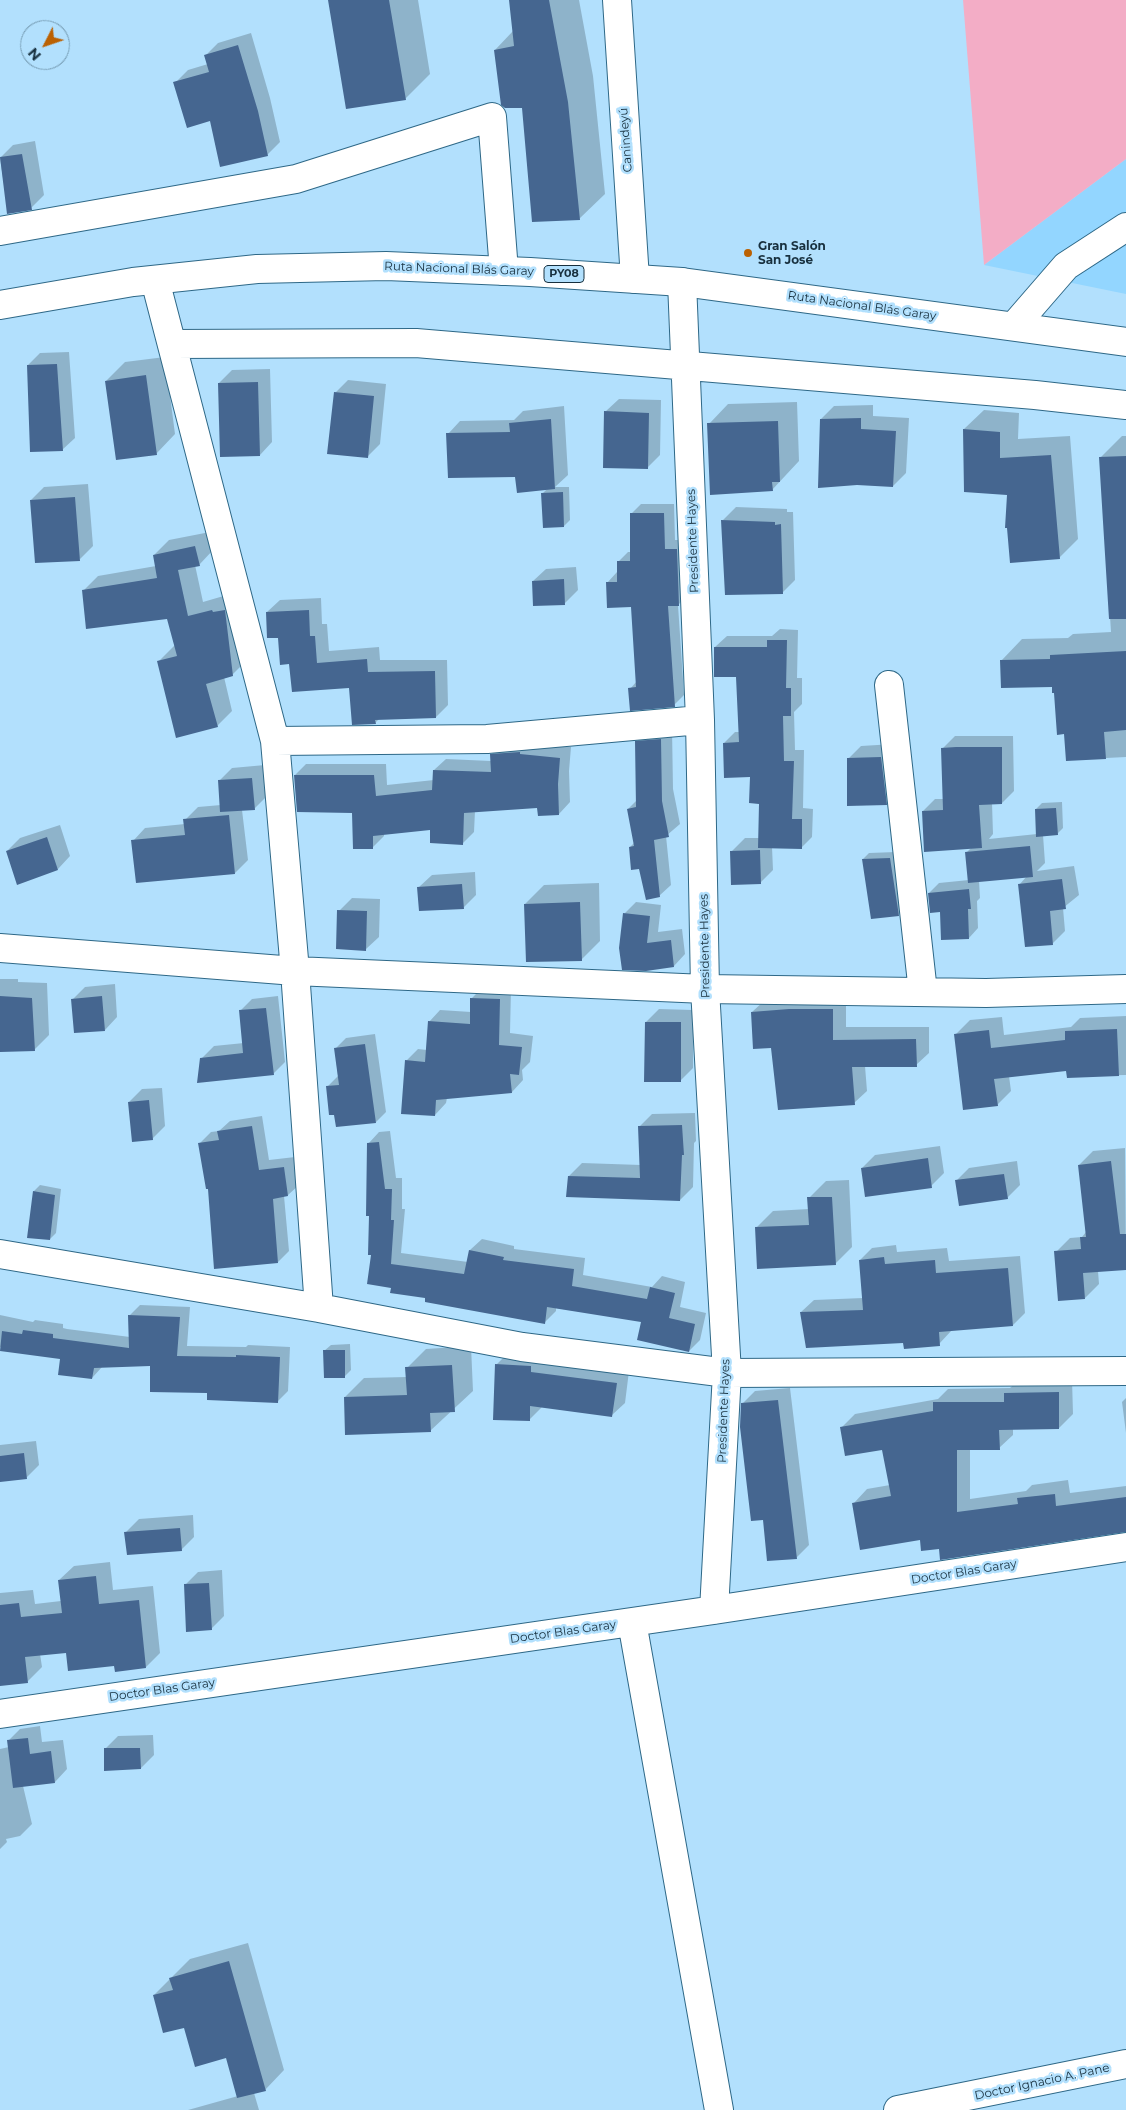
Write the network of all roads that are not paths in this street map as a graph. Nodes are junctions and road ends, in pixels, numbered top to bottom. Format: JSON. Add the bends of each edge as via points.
{"nodes":[{"id":1,"x":618,"y":0,"type":"edge"},
{"id":2,"x":1126,"y":227,"type":"edge"},
{"id":3,"x":0,"y":231,"type":"edge"},
{"id":4,"x":504,"y":271,"type":"junction"},
{"id":5,"x":635,"y":279,"type":"junction"},
{"id":6,"x":155,"y":280,"type":"junction"},
{"id":7,"x":682,"y":282,"type":"junction"},
{"id":8,"x":0,"y":305,"type":"edge"},
{"id":9,"x":1014,"y":326,"type":"junction"},
{"id":10,"x":1126,"y":342,"type":"edge"},
{"id":11,"x":172,"y":344,"type":"junction"},
{"id":12,"x":686,"y":365,"type":"junction"},
{"id":13,"x":1126,"y":405,"type":"edge"},
{"id":14,"x":889,"y":685,"type":"dead end"},
{"id":15,"x":700,"y":720,"type":"junction"},
{"id":16,"x":275,"y":741,"type":"junction"},
{"id":17,"x":0,"y":948,"type":"edge"},
{"id":18,"x":295,"y":971,"type":"junction"},
{"id":19,"x":705,"y":989,"type":"junction"},
{"id":20,"x":1126,"y":989,"type":"edge"},
{"id":21,"x":923,"y":992,"type":"junction"},
{"id":22,"x":0,"y":1254,"type":"edge"},
{"id":23,"x":319,"y":1308,"type":"junction"},
{"id":24,"x":1126,"y":1371,"type":"edge"},
{"id":25,"x":727,"y":1373,"type":"junction"},
{"id":26,"x":1126,"y":1547,"type":"edge"},
{"id":27,"x":714,"y":1610,"type":"junction"},
{"id":28,"x":632,"y":1622,"type":"junction"},
{"id":29,"x":0,"y":1714,"type":"edge"},
{"id":30,"x":1126,"y":2064,"type":"edge"},
{"id":31,"x":719,"y":2110,"type":"edge"},
{"id":32,"x":898,"y":2110,"type":"edge"}],
"edges":[{"from":1,"to":5,"type":"main road","name":"Canindeyú"},
{"from":2,"to":9,"type":"main road","via":[[1066,266]]},
{"from":3,"to":4,"type":"main road","via":[[296,179],[492,117]]},
{"from":4,"to":5,"type":"main road","name":"Ruta Nacional Blás Garay","number":"PY08"},
{"from":4,"to":6,"type":"main road","name":"Ruta Nacional Blás Garay","number":"PY08","via":[[386,266],[257,269]]},
{"from":5,"to":7,"type":"main road","name":"Ruta Nacional Blás Garay","number":"PY08"},
{"from":6,"to":8,"type":"main road","name":"Ruta Nacional Blás Garay","number":"PY08"},
{"from":6,"to":11,"type":"main road"},
{"from":7,"to":9,"type":"main road","name":"Ruta Nacional Blás Garay","number":"PY08"},
{"from":7,"to":12,"type":"main road","name":"Presidente Hayes"},
{"from":9,"to":10,"type":"main road","name":"Ruta Nacional Blás Garay","number":"PY08"},
{"from":11,"to":12,"type":"main road","via":[[416,343]]},
{"from":11,"to":16,"type":"main road"},
{"from":12,"to":13,"type":"main road"},
{"from":12,"to":15,"type":"main road","name":"Presidente Hayes"},
{"from":14,"to":21,"type":"main road"},
{"from":15,"to":16,"type":"main road","via":[[487,740]]},
{"from":15,"to":19,"type":"main road","name":"Presidente Hayes"},
{"from":16,"to":18,"type":"main road"},
{"from":17,"to":18,"type":"main road"},
{"from":18,"to":19,"type":"main road"},
{"from":18,"to":23,"type":"main road"},
{"from":19,"to":21,"type":"main road"},
{"from":19,"to":25,"type":"main road","name":"Presidente Hayes"},
{"from":20,"to":21,"type":"main road"},
{"from":22,"to":23,"type":"main road"},
{"from":23,"to":25,"type":"main road","via":[[522,1347]]},
{"from":24,"to":25,"type":"main road"},
{"from":25,"to":27,"type":"main road","name":"Presidente Hayes"},
{"from":26,"to":27,"type":"main road","name":"Doctor Blas Garay"},
{"from":27,"to":28,"type":"main road","name":"Doctor Blas Garay"},
{"from":28,"to":29,"type":"main road","name":"Doctor Blas Garay"},
{"from":28,"to":31,"type":"main road"},
{"from":30,"to":32,"type":"main road","name":"Doctor Ignacio A. Pane"}]}
